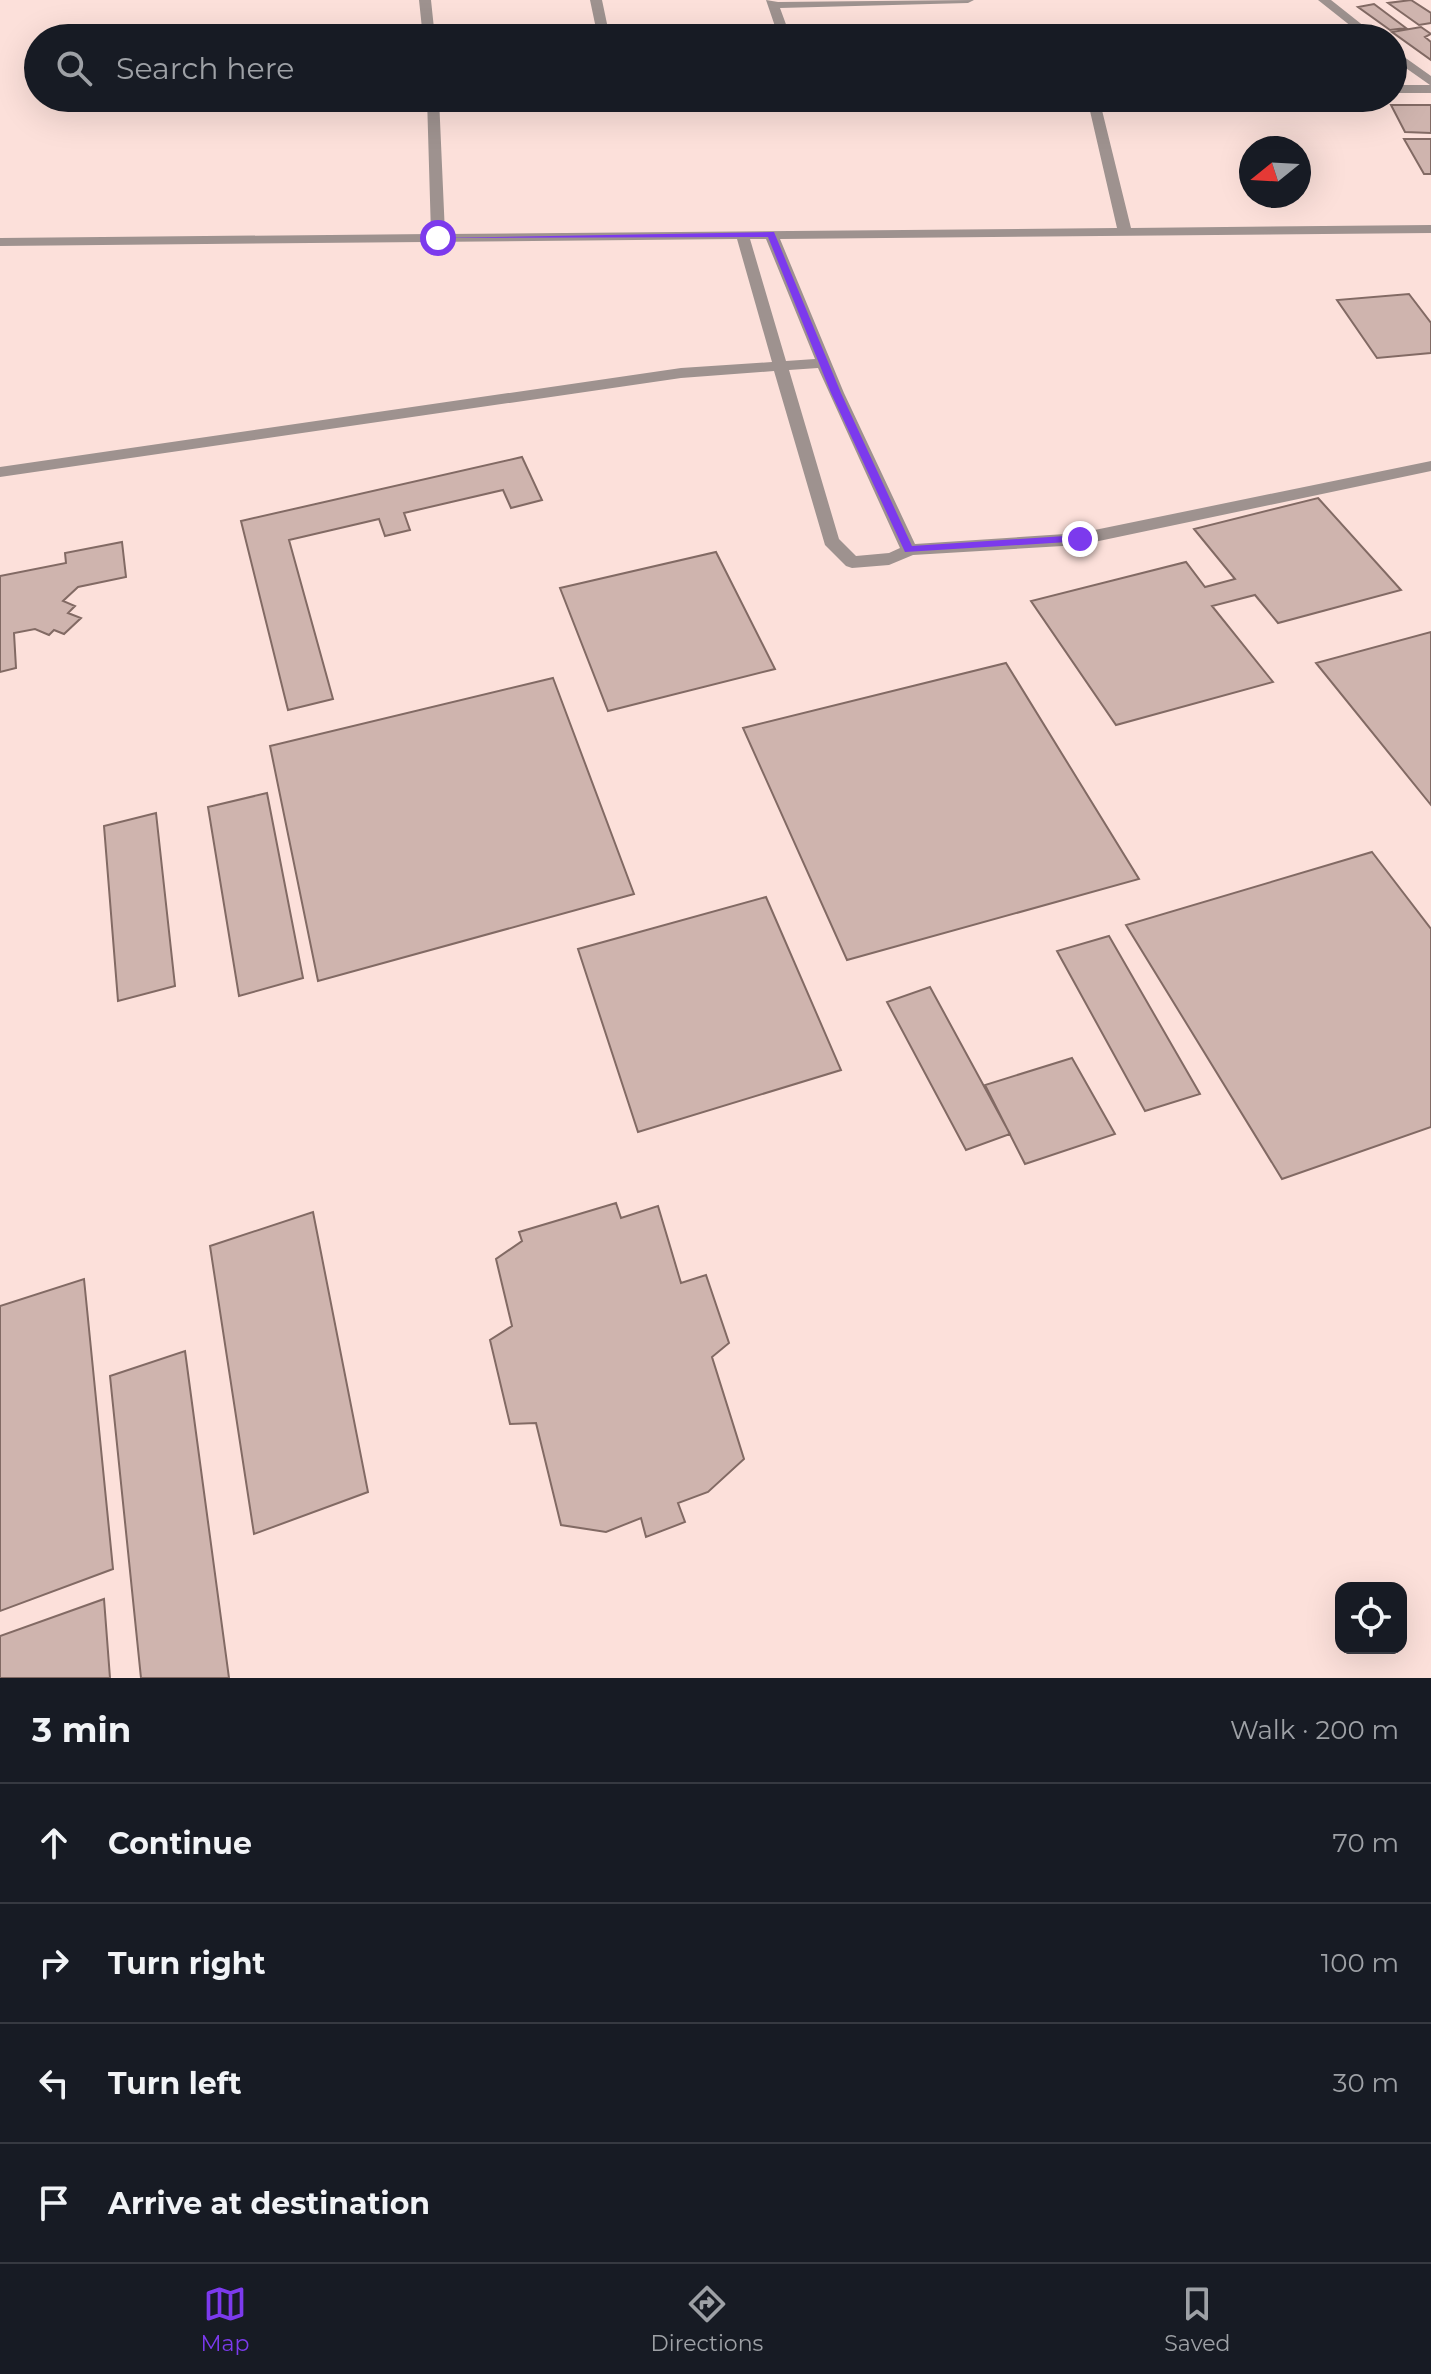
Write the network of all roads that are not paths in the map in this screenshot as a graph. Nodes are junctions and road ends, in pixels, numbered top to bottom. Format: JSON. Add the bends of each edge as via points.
{"nodes":[{"id":1,"x":425,"y":0,"type":"edge"},
{"id":2,"x":596,"y":0,"type":"edge"},
{"id":3,"x":968,"y":0,"type":"edge"},
{"id":4,"x":1324,"y":0,"type":"edge"},
{"id":5,"x":773,"y":2,"type":"edge"},
{"id":6,"x":428,"y":24,"type":"edge"},
{"id":7,"x":601,"y":24,"type":"edge"},
{"id":8,"x":780,"y":24,"type":"edge"},
{"id":9,"x":1355,"y":24,"type":"edge"},
{"id":10,"x":1407,"y":64,"type":"edge"},
{"id":11,"x":1431,"y":82,"type":"edge"},
{"id":12,"x":1407,"y":89,"type":"edge"},
{"id":13,"x":1431,"y":89,"type":"edge"},
{"id":14,"x":434,"y":112,"type":"edge"},
{"id":15,"x":1096,"y":112,"type":"edge"},
{"id":16,"x":1431,"y":229,"type":"edge"},
{"id":17,"x":1125,"y":232,"type":"junction"},
{"id":18,"x":742,"y":234,"type":"junction"},
{"id":19,"x":771,"y":234,"type":"junction"},
{"id":20,"x":438,"y":238,"type":"junction"},
{"id":21,"x":0,"y":242,"type":"edge"},
{"id":22,"x":823,"y":363,"type":"junction"},
{"id":23,"x":781,"y":364,"type":"junction"},
{"id":24,"x":1431,"y":466,"type":"edge"},
{"id":25,"x":0,"y":472,"type":"edge"},
{"id":26,"x":909,"y":550,"type":"junction"}],
"edges":[{"from":1,"to":6,"type":"street"},
{"from":2,"to":7,"type":"street"},
{"from":3,"to":5,"type":"street"},
{"from":4,"to":9,"type":"street"},
{"from":5,"to":8,"type":"street"},
{"from":10,"to":11,"type":"street"},
{"from":12,"to":13,"type":"street"},
{"from":14,"to":20,"type":"street"},
{"from":15,"to":17,"type":"street"},
{"from":16,"to":17,"type":"street"},
{"from":17,"to":19,"type":"street"},
{"from":18,"to":19,"type":"street"},
{"from":18,"to":20,"type":"street"},
{"from":18,"to":23,"type":"street"},
{"from":19,"to":22,"type":"street"},
{"from":20,"to":21,"type":"street"},
{"from":22,"to":23,"type":"street"},
{"from":22,"to":26,"type":"street"},
{"from":23,"to":25,"type":"street","via":[[681,373]]},
{"from":23,"to":26,"type":"street","via":[[831,541],[852,562],[882,561]]},
{"from":24,"to":26,"type":"street","via":[[1080,539]]}]}
